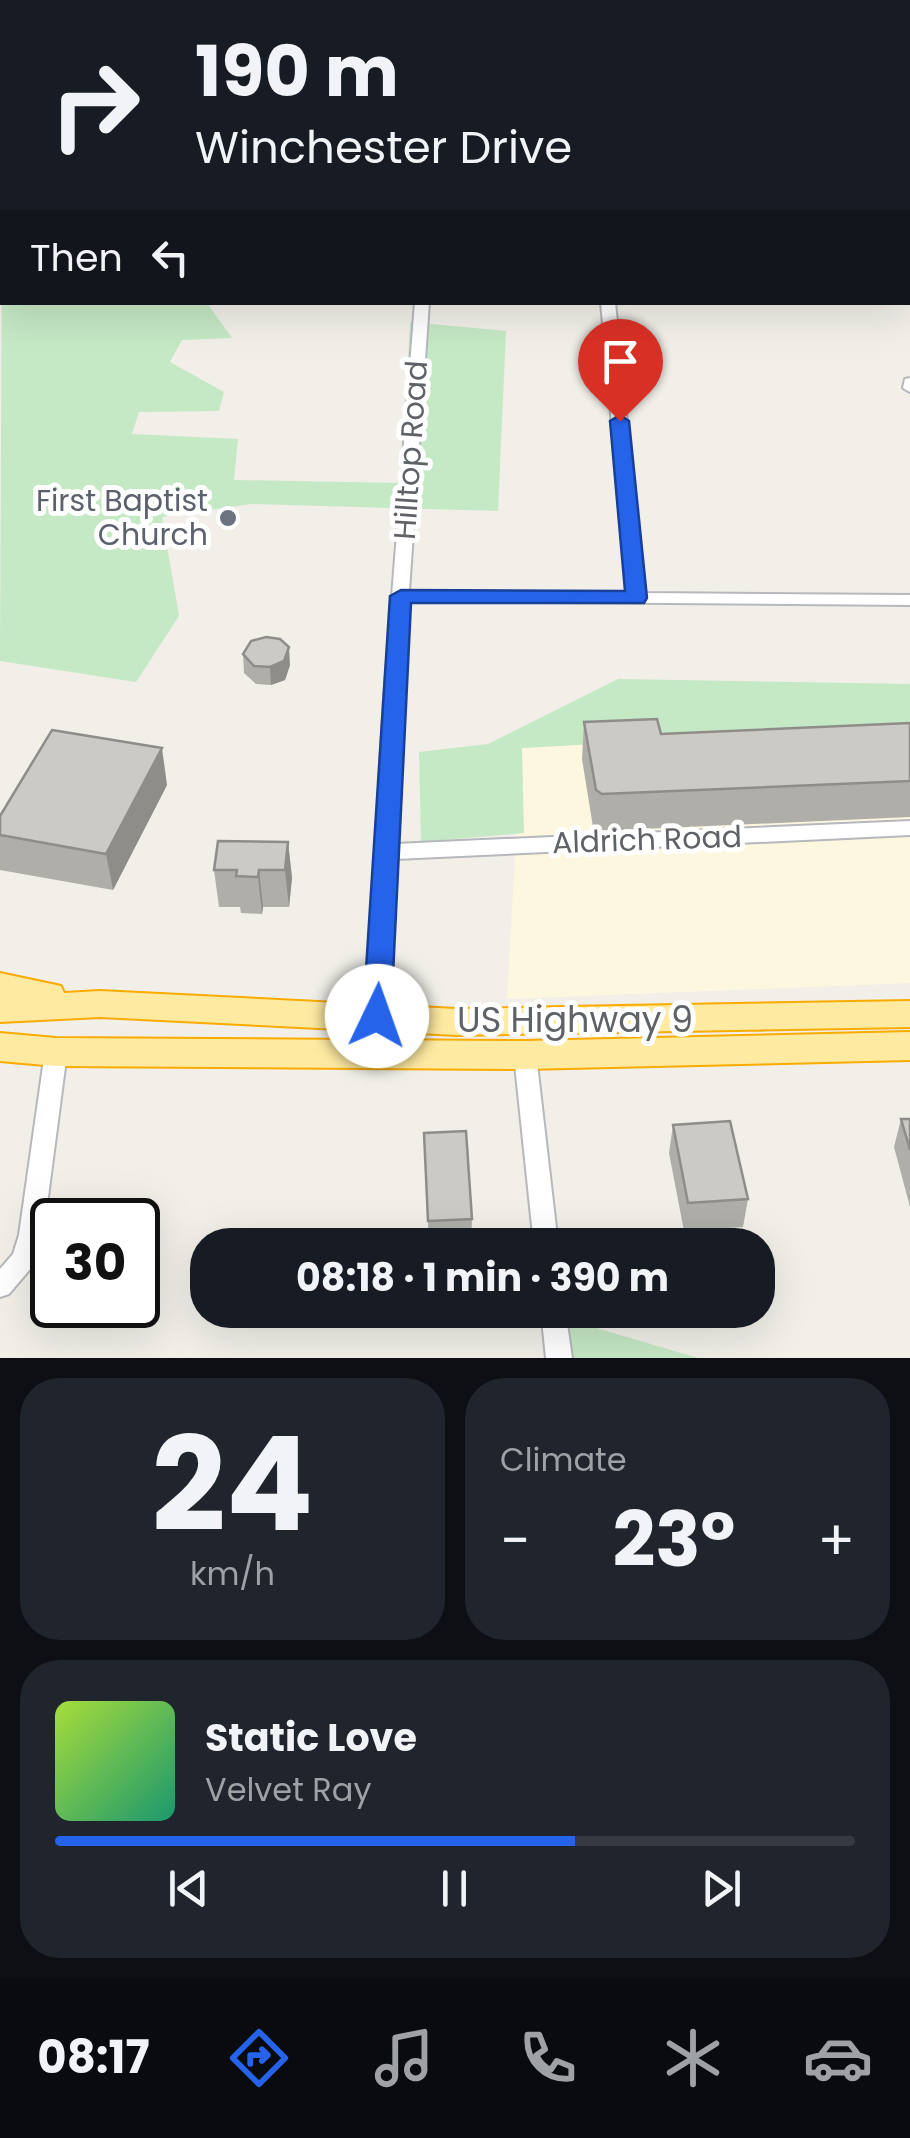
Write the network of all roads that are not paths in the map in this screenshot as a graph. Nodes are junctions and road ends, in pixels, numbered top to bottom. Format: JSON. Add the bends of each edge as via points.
{"nodes":[{"id":1,"x":422,"y":305,"type":"edge"},
{"id":2,"x":608,"y":305,"type":"edge"},
{"id":3,"x":401,"y":596,"type":"junction"},
{"id":4,"x":636,"y":598,"type":"junction"},
{"id":5,"x":910,"y":600,"type":"edge"},
{"id":6,"x":910,"y":828,"type":"edge"},
{"id":7,"x":384,"y":852,"type":"junction"},
{"id":8,"x":0,"y":986,"type":"edge"},
{"id":9,"x":100,"y":1004,"type":"junction"},
{"id":10,"x":0,"y":1009,"type":"edge"},
{"id":11,"x":910,"y":1014,"type":"edge"},
{"id":12,"x":377,"y":1016,"type":"junction"},
{"id":13,"x":910,"y":1046,"type":"edge"},
{"id":14,"x":0,"y":1047,"type":"edge"},
{"id":15,"x":56,"y":1052,"type":"junction"},
{"id":16,"x":525,"y":1055,"type":"junction"},
{"id":17,"x":544,"y":1228,"type":"edge"},
{"id":18,"x":0,"y":1286,"type":"edge"},
{"id":19,"x":555,"y":1328,"type":"edge"},
{"id":20,"x":559,"y":1358,"type":"edge"}],
"edges":[{"from":1,"to":3,"type":"street","name":"Hilltop Road"},
{"from":2,"to":4,"type":"street"},
{"from":3,"to":4,"type":"street"},
{"from":3,"to":7,"type":"street","name":"Hilltop Road"},
{"from":4,"to":5,"type":"street"},
{"from":6,"to":7,"type":"street","name":"Aldrich Road"},
{"from":7,"to":12,"type":"street","name":"Hilltop Road"},
{"from":8,"to":9,"type":"highway"},
{"from":9,"to":10,"type":"highway","name":"US Highway 9"},
{"from":9,"to":12,"type":"highway","name":"US Highway 9"},
{"from":11,"to":12,"type":"highway","name":"US Highway 9","via":[[560,1022]]},
{"from":13,"to":16,"type":"highway","name":"US Highway 9"},
{"from":14,"to":15,"type":"highway","name":"US Highway 9"},
{"from":15,"to":16,"type":"highway","name":"US Highway 9"},
{"from":15,"to":18,"type":"street","via":[[31,1235],[22,1260]]},
{"from":16,"to":17,"type":"street"},
{"from":19,"to":20,"type":"street"}]}
